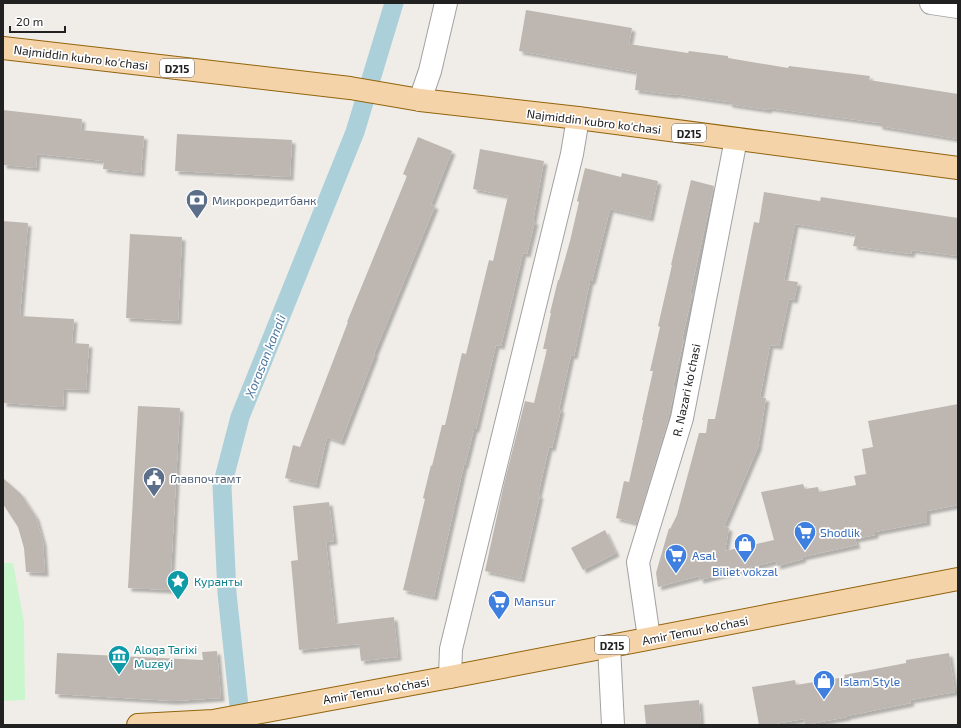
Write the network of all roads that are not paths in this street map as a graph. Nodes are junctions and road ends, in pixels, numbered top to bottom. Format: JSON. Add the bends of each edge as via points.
{"nodes":[{"id":1,"x":446,"y":3,"type":"edge"},
{"id":2,"x":931,"y":3,"type":"edge"},
{"id":3,"x":958,"y":7,"type":"edge"},
{"id":4,"x":3,"y":48,"type":"edge"},
{"id":5,"x":420,"y":100,"type":"junction"},
{"id":6,"x":578,"y":118,"type":"junction"},
{"id":7,"x":736,"y":139,"type":"junction"},
{"id":8,"x":958,"y":168,"type":"edge"},
{"id":9,"x":958,"y":579,"type":"edge"},
{"id":10,"x":649,"y":638,"type":"junction"},
{"id":11,"x":609,"y":646,"type":"junction"},
{"id":12,"x":450,"y":677,"type":"junction"},
{"id":13,"x":267,"y":717,"type":"edge"},
{"id":14,"x":138,"y":725,"type":"edge"},
{"id":15,"x":613,"y":725,"type":"edge"}],
"edges":[{"from":1,"to":5,"type":"street","via":[[430,71]]},
{"from":2,"to":3,"type":"street"},
{"from":4,"to":5,"type":"main road","name":"Najmiddin kubro ko'chasi","number":"D215","via":[[350,88]]},
{"from":5,"to":6,"type":"main road","name":"Najmiddin kubro ko'chasi","number":"D215"},
{"from":6,"to":7,"type":"main road","name":"Najmiddin kubro ko'chasi","number":"D215"},
{"from":6,"to":12,"type":"street","via":[[572,154],[451,649]]},
{"from":7,"to":8,"type":"main road","name":"Najmiddin kubro ko'chasi","number":"D215"},
{"from":7,"to":10,"type":"street","name":"R. Nazari ko'chasi","via":[[682,418],[638,562]]},
{"from":9,"to":10,"type":"main road","name":"Amir Temur ko'chasi","number":"D215"},
{"from":10,"to":11,"type":"main road","name":"Amir Temur ko'chasi","number":"D215"},
{"from":11,"to":12,"type":"main road","name":"Amir Temur ko'chasi","number":"D215"},
{"from":11,"to":15,"type":"street"},
{"from":12,"to":13,"type":"main road","name":"Amir Temur ko'chasi","number":"D215"},
{"from":13,"to":14,"type":"main road","number":"D215"}]}
